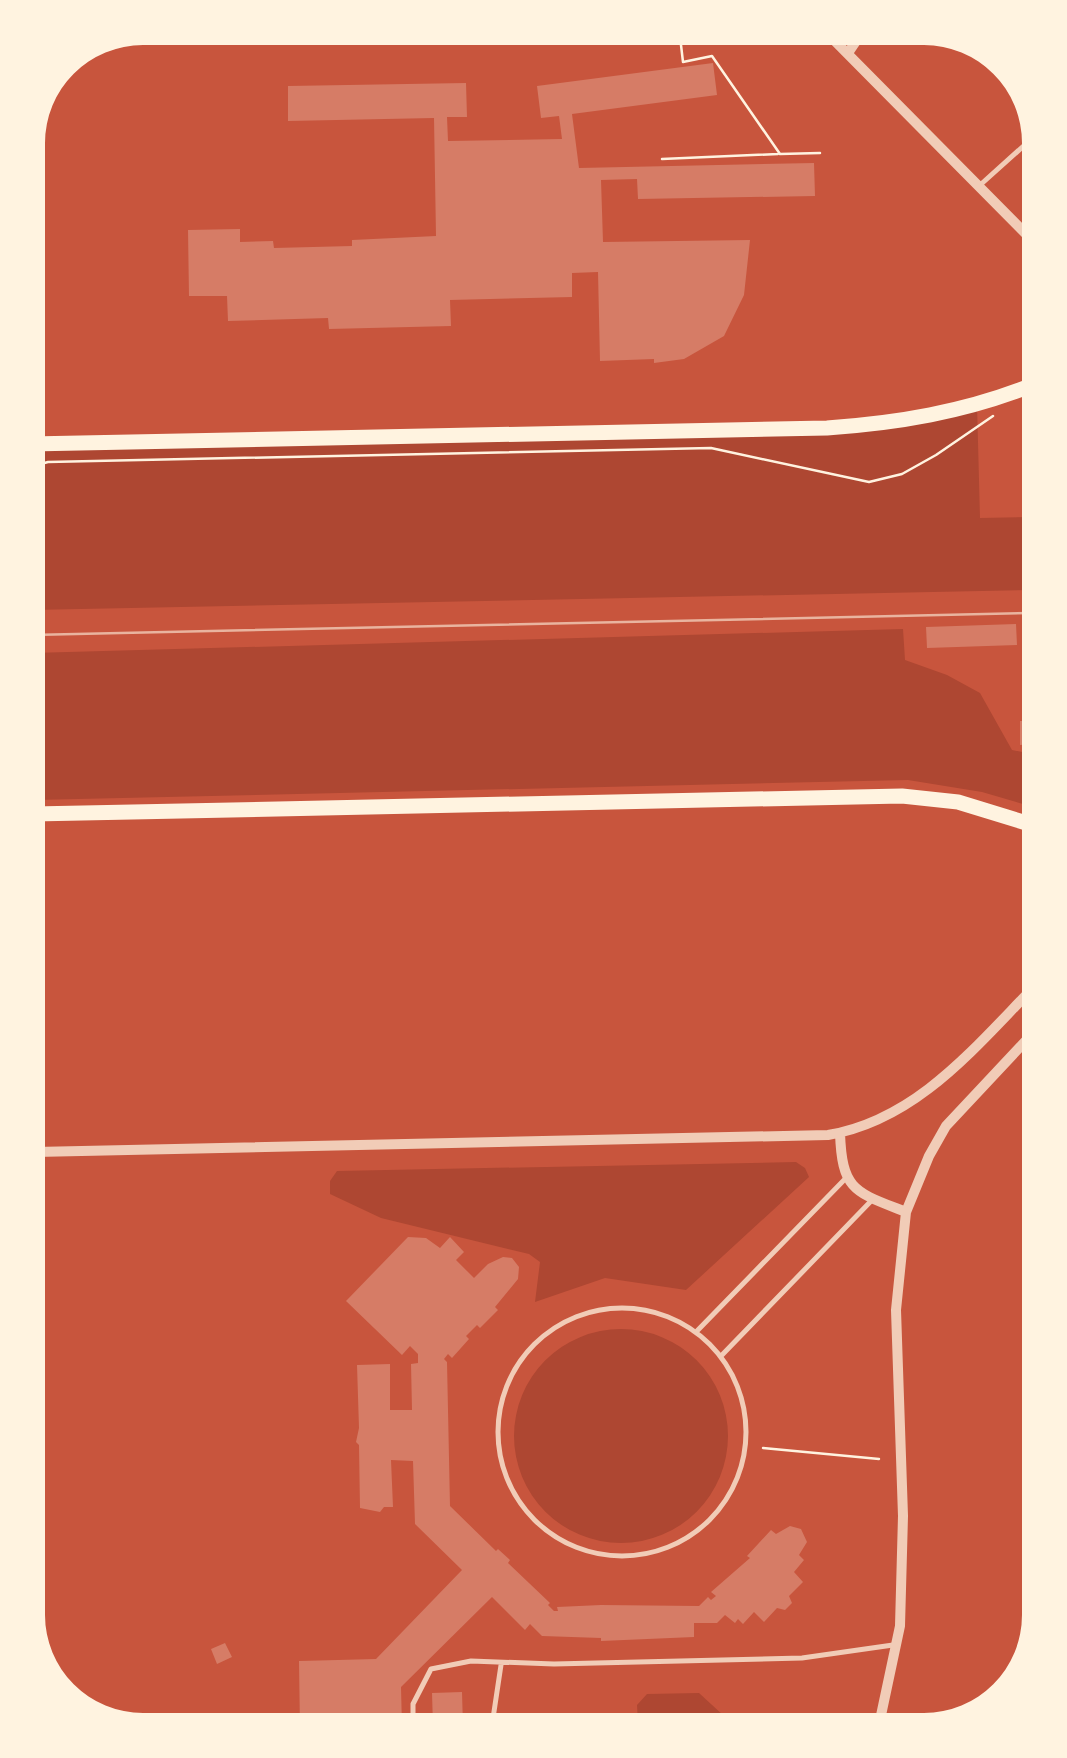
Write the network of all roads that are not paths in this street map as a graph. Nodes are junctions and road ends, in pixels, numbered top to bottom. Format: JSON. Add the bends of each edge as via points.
{"nodes":[{"id":1,"x":840,"y":45,"type":"edge"},
{"id":2,"x":853,"y":45,"type":"edge"},
{"id":3,"x":848,"y":53,"type":"junction"},
{"id":4,"x":1022,"y":148,"type":"edge"},
{"id":5,"x":980,"y":186,"type":"junction"},
{"id":6,"x":1022,"y":230,"type":"edge"},
{"id":7,"x":1022,"y":389,"type":"edge"},
{"id":8,"x":45,"y":444,"type":"edge"},
{"id":9,"x":45,"y":814,"type":"edge"},
{"id":10,"x":1022,"y":821,"type":"edge"},
{"id":11,"x":1022,"y":999,"type":"edge"},
{"id":12,"x":1022,"y":1045,"type":"edge"},
{"id":13,"x":840,"y":1133,"type":"junction"},
{"id":14,"x":45,"y":1152,"type":"edge"},
{"id":15,"x":846,"y":1178,"type":"junction"},
{"id":16,"x":874,"y":1199,"type":"junction"},
{"id":17,"x":906,"y":1212,"type":"junction"},
{"id":18,"x":696,"y":1332,"type":"junction"},
{"id":19,"x":722,"y":1355,"type":"junction"},
{"id":20,"x":896,"y":1644,"type":"junction"},
{"id":21,"x":501,"y":1664,"type":"junction"},
{"id":22,"x":413,"y":1713,"type":"edge"},
{"id":23,"x":494,"y":1713,"type":"edge"},
{"id":24,"x":881,"y":1713,"type":"edge"}],
"edges":[{"from":1,"to":3,"type":"street"},
{"from":2,"to":3,"type":"street"},
{"from":3,"to":5,"type":"street"},
{"from":4,"to":5,"type":"lane"},
{"from":5,"to":6,"type":"street"},
{"from":7,"to":8,"type":"main road","via":[[926,417],[827,428]]},
{"from":9,"to":10,"type":"main road","via":[[902,796],[958,802]]},
{"from":11,"to":13,"type":"street","via":[[924,1094]]},
{"from":12,"to":17,"type":"street","via":[[946,1126]]},
{"from":13,"to":14,"type":"street"},
{"from":13,"to":15,"type":"street"},
{"from":15,"to":16,"type":"street"},
{"from":15,"to":18,"type":"lane"},
{"from":16,"to":17,"type":"street"},
{"from":16,"to":19,"type":"lane"},
{"from":17,"to":20,"type":"street","via":[[896,1310],[902,1516]]},
{"from":18,"to":19,"type":"lane"},
{"from":18,"to":19,"type":"lane","via":[[666,1315],[625,1308],[584,1314],[547,1332],[518,1363],[501,1400],[497,1442],[507,1482],[530,1517],[563,1542],[602,1556],[644,1556],[683,1542],[716,1516],[738,1480],[748,1440],[743,1399]]},
{"from":20,"to":21,"type":"lane","via":[[802,1658]]},
{"from":20,"to":24,"type":"street"},
{"from":21,"to":22,"type":"lane","via":[[471,1661],[431,1669]]},
{"from":21,"to":23,"type":"lane"}]}
